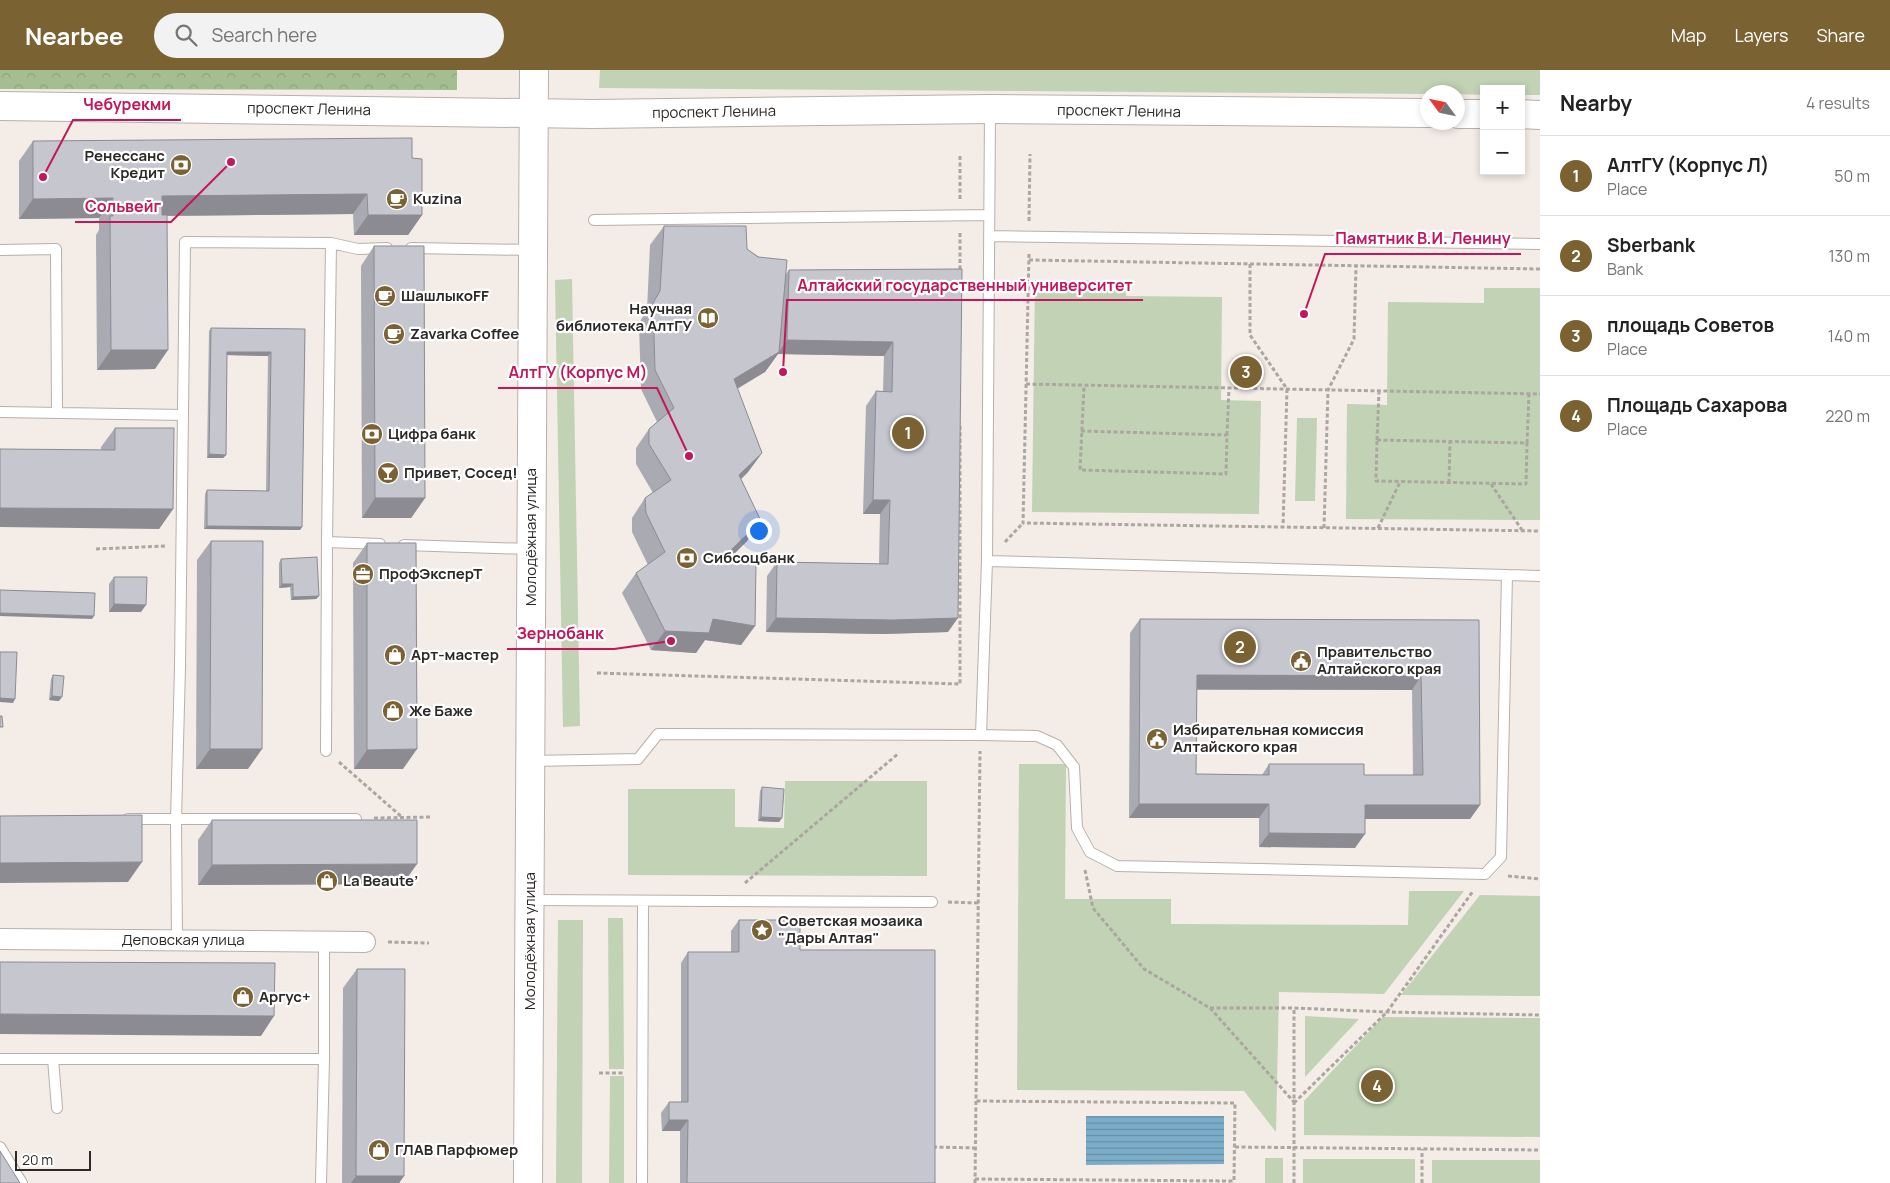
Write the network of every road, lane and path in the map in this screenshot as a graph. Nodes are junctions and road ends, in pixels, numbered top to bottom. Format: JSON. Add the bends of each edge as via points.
{"nodes":[{"id":1,"x":534,"y":70,"type":"edge"},
{"id":2,"x":0,"y":106,"type":"edge"},
{"id":3,"x":990,"y":109,"type":"junction"},
{"id":4,"x":534,"y":112,"type":"junction"},
{"id":5,"x":1420,"y":114,"type":"edge"},
{"id":6,"x":1465,"y":114,"type":"edge"},
{"id":7,"x":1480,"y":114,"type":"edge"},
{"id":8,"x":1525,"y":114,"type":"edge"},
{"id":9,"x":1540,"y":114,"type":"edge"},
{"id":10,"x":960,"y":154,"type":"dead end"},
{"id":11,"x":1030,"y":154,"type":"dead end"},
{"id":12,"x":989,"y":215,"type":"junction"},
{"id":13,"x":960,"y":216,"type":"junction"},
{"id":14,"x":594,"y":220,"type":"dead end"},
{"id":15,"x":989,"y":236,"type":"junction"},
{"id":16,"x":1029,"y":236,"type":"junction"},
{"id":17,"x":331,"y":244,"type":"junction"},
{"id":18,"x":1540,"y":244,"type":"edge"},
{"id":19,"x":0,"y":250,"type":"edge"},
{"id":20,"x":533,"y":250,"type":"junction"},
{"id":21,"x":1029,"y":260,"type":"junction"},
{"id":22,"x":1250,"y":264,"type":"junction"},
{"id":23,"x":1356,"y":266,"type":"junction"},
{"id":24,"x":1540,"y":269,"type":"edge"},
{"id":25,"x":960,"y":281,"type":"edge"},
{"id":26,"x":1026,"y":384,"type":"junction"},
{"id":27,"x":1084,"y":385,"type":"junction"},
{"id":28,"x":1229,"y":388,"type":"junction"},
{"id":29,"x":1287,"y":389,"type":"junction"},
{"id":30,"x":1328,"y":390,"type":"junction"},
{"id":31,"x":1379,"y":391,"type":"junction"},
{"id":32,"x":1529,"y":394,"type":"junction"},
{"id":33,"x":1540,"y":394,"type":"edge"},
{"id":34,"x":0,"y":412,"type":"edge"},
{"id":35,"x":57,"y":412,"type":"junction"},
{"id":36,"x":183,"y":415,"type":"junction"},
{"id":37,"x":960,"y":418,"type":"edge"},
{"id":38,"x":1081,"y":431,"type":"junction"},
{"id":39,"x":1227,"y":435,"type":"junction"},
{"id":40,"x":1377,"y":440,"type":"junction"},
{"id":41,"x":1450,"y":441,"type":"junction"},
{"id":42,"x":1527,"y":443,"type":"junction"},
{"id":43,"x":1400,"y":482,"type":"junction"},
{"id":44,"x":1449,"y":483,"type":"junction"},
{"id":45,"x":1491,"y":484,"type":"junction"},
{"id":46,"x":1283,"y":527,"type":"junction"},
{"id":47,"x":1324,"y":528,"type":"junction"},
{"id":48,"x":1378,"y":529,"type":"junction"},
{"id":49,"x":1522,"y":531,"type":"junction"},
{"id":50,"x":1540,"y":531,"type":"edge"},
{"id":51,"x":327,"y":542,"type":"junction"},
{"id":52,"x":182,"y":545,"type":"junction"},
{"id":53,"x":531,"y":549,"type":"junction"},
{"id":54,"x":96,"y":550,"type":"dead end"},
{"id":55,"x":987,"y":561,"type":"junction"},
{"id":56,"x":1507,"y":575,"type":"junction"},
{"id":57,"x":1540,"y":576,"type":"edge"},
{"id":58,"x":597,"y":673,"type":"dead end"},
{"id":59,"x":921,"y":734,"type":"junction"},
{"id":60,"x":981,"y":735,"type":"junction"},
{"id":61,"x":326,"y":751,"type":"joint"},
{"id":62,"x":530,"y":761,"type":"junction"},
{"id":63,"x":432,"y":817,"type":"dead end"},
{"id":64,"x":403,"y":818,"type":"junction"},
{"id":65,"x":118,"y":819,"type":"edge"},
{"id":66,"x":356,"y":819,"type":"joint"},
{"id":67,"x":176,"y":820,"type":"junction"},
{"id":68,"x":1077,"y":828,"type":"junction"},
{"id":69,"x":1486,"y":874,"type":"junction"},
{"id":70,"x":1540,"y":879,"type":"edge"},
{"id":71,"x":530,"y":900,"type":"junction"},
{"id":72,"x":643,"y":901,"type":"junction"},
{"id":73,"x":724,"y":901,"type":"junction"},
{"id":74,"x":932,"y":902,"type":"joint"},
{"id":75,"x":979,"y":903,"type":"junction"},
{"id":76,"x":0,"y":939,"type":"edge"},
{"id":77,"x":177,"y":940,"type":"junction"},
{"id":78,"x":324,"y":942,"type":"junction"},
{"id":79,"x":366,"y":942,"type":"joint"},
{"id":80,"x":429,"y":944,"type":"dead end"},
{"id":81,"x":1210,"y":1008,"type":"junction"},
{"id":82,"x":1294,"y":1008,"type":"junction"},
{"id":83,"x":1387,"y":1012,"type":"junction"},
{"id":84,"x":1540,"y":1014,"type":"edge"},
{"id":85,"x":0,"y":1059,"type":"edge"},
{"id":86,"x":53,"y":1059,"type":"junction"},
{"id":87,"x":324,"y":1059,"type":"junction"},
{"id":88,"x":641,"y":1072,"type":"junction"},
{"id":89,"x":598,"y":1073,"type":"dead end"},
{"id":90,"x":976,"y":1101,"type":"junction"},
{"id":91,"x":1294,"y":1103,"type":"junction"},
{"id":92,"x":57,"y":1108,"type":"dead end"},
{"id":93,"x":0,"y":1147,"type":"edge"},
{"id":94,"x":927,"y":1147,"type":"edge"},
{"id":95,"x":1235,"y":1147,"type":"junction"},
{"id":96,"x":975,"y":1148,"type":"junction"},
{"id":97,"x":1294,"y":1148,"type":"junction"},
{"id":98,"x":1422,"y":1149,"type":"junction"},
{"id":99,"x":1540,"y":1150,"type":"edge"},
{"id":100,"x":975,"y":1181,"type":"edge"},
{"id":101,"x":1164,"y":1182,"type":"edge"},
{"id":102,"x":22,"y":1183,"type":"edge"},
{"id":103,"x":321,"y":1183,"type":"edge"},
{"id":104,"x":528,"y":1183,"type":"edge"},
{"id":105,"x":642,"y":1183,"type":"edge"},
{"id":106,"x":1294,"y":1183,"type":"edge"},
{"id":107,"x":1422,"y":1183,"type":"edge"}],
"edges":[{"from":1,"to":4,"type":"main road","name":"Молодёжная улица"},
{"from":2,"to":4,"type":"main road","name":"проспект Ленина"},
{"from":3,"to":4,"type":"main road","name":"проспект Ленина"},
{"from":3,"to":5,"type":"main road","name":"проспект Ленина"},
{"from":3,"to":12,"type":"lane"},
{"from":4,"to":20,"type":"main road","name":"Молодёжная улица"},
{"from":6,"to":7,"type":"main road"},
{"from":8,"to":9,"type":"main road"},
{"from":10,"to":13,"type":"path"},
{"from":11,"to":16,"type":"path"},
{"from":12,"to":13,"type":"lane"},
{"from":12,"to":15,"type":"lane"},
{"from":13,"to":14,"type":"lane"},
{"from":13,"to":25,"type":"path"},
{"from":15,"to":16,"type":"lane"},
{"from":15,"to":55,"type":"lane"},
{"from":16,"to":18,"type":"lane"},
{"from":16,"to":21,"type":"path"},
{"from":17,"to":20,"type":"lane","via":[[358,249]]},
{"from":17,"to":36,"type":"lane","via":[[185,242]]},
{"from":17,"to":51,"type":"lane"},
{"from":19,"to":35,"type":"lane","via":[[56,250]]},
{"from":20,"to":53,"type":"main road","name":"Молодёжная улица"},
{"from":21,"to":22,"type":"path"},
{"from":21,"to":26,"type":"path"},
{"from":22,"to":23,"type":"path"},
{"from":22,"to":29,"type":"path","via":[[1250,335]]},
{"from":23,"to":24,"type":"path"},
{"from":23,"to":30,"type":"path","via":[[1354,339]]},
{"from":26,"to":27,"type":"path"},
{"from":26,"to":46,"type":"path","via":[[1023,522]]},
{"from":27,"to":28,"type":"path"},
{"from":27,"to":38,"type":"path"},
{"from":28,"to":29,"type":"path"},
{"from":28,"to":39,"type":"path"},
{"from":29,"to":30,"type":"path"},
{"from":29,"to":46,"type":"path"},
{"from":30,"to":31,"type":"path"},
{"from":30,"to":47,"type":"path"},
{"from":31,"to":32,"type":"path"},
{"from":31,"to":40,"type":"path"},
{"from":32,"to":33,"type":"path"},
{"from":32,"to":42,"type":"path"},
{"from":34,"to":35,"type":"lane"},
{"from":35,"to":36,"type":"lane"},
{"from":36,"to":52,"type":"lane"},
{"from":37,"to":58,"type":"path","via":[[960,684]]},
{"from":38,"to":39,"type":"path"},
{"from":38,"to":39,"type":"path","via":[[1080,470],[1207,474],[1226,474]]},
{"from":40,"to":41,"type":"path"},
{"from":40,"to":43,"type":"path","via":[[1376,481]]},
{"from":41,"to":42,"type":"path"},
{"from":41,"to":44,"type":"path"},
{"from":42,"to":45,"type":"path","via":[[1526,484]]},
{"from":43,"to":44,"type":"path"},
{"from":43,"to":48,"type":"path"},
{"from":44,"to":45,"type":"path"},
{"from":45,"to":49,"type":"path"},
{"from":46,"to":47,"type":"path"},
{"from":47,"to":48,"type":"path"},
{"from":48,"to":49,"type":"path"},
{"from":49,"to":50,"type":"path"},
{"from":51,"to":53,"type":"lane"},
{"from":51,"to":61,"type":"lane"},
{"from":52,"to":54,"type":"path"},
{"from":52,"to":67,"type":"lane"},
{"from":53,"to":62,"type":"main road","name":"Молодёжная улица"},
{"from":55,"to":56,"type":"lane"},
{"from":55,"to":60,"type":"lane"},
{"from":56,"to":57,"type":"lane"},
{"from":56,"to":69,"type":"lane","via":[[1501,857]]},
{"from":59,"to":60,"type":"lane"},
{"from":59,"to":62,"type":"lane","via":[[658,734],[638,759]]},
{"from":59,"to":73,"type":"path"},
{"from":60,"to":68,"type":"lane","via":[[1037,736],[1057,745],[1074,767]]},
{"from":60,"to":75,"type":"path"},
{"from":61,"to":64,"type":"path"},
{"from":62,"to":71,"type":"main road","name":"Молодёжная улица"},
{"from":63,"to":64,"type":"path"},
{"from":64,"to":66,"type":"path"},
{"from":65,"to":67,"type":"lane"},
{"from":66,"to":67,"type":"lane"},
{"from":67,"to":77,"type":"lane"},
{"from":68,"to":69,"type":"lane","via":[[1090,852],[1117,866]]},
{"from":68,"to":81,"type":"path","via":[[1093,908],[1144,969]]},
{"from":69,"to":70,"type":"path"},
{"from":69,"to":83,"type":"path"},
{"from":71,"to":72,"type":"lane"},
{"from":71,"to":104,"type":"main road","name":"Молодёжная улица"},
{"from":72,"to":73,"type":"lane"},
{"from":72,"to":88,"type":"lane"},
{"from":73,"to":74,"type":"lane"},
{"from":74,"to":75,"type":"path"},
{"from":75,"to":90,"type":"path"},
{"from":76,"to":77,"type":"street","name":"Деповская улица"},
{"from":77,"to":78,"type":"street","name":"Деповская улица"},
{"from":78,"to":79,"type":"street","name":"Деповская улица"},
{"from":78,"to":87,"type":"lane"},
{"from":79,"to":80,"type":"path"},
{"from":81,"to":82,"type":"path"},
{"from":81,"to":91,"type":"path"},
{"from":82,"to":83,"type":"path"},
{"from":82,"to":91,"type":"path"},
{"from":83,"to":84,"type":"path"},
{"from":83,"to":91,"type":"path"},
{"from":85,"to":86,"type":"lane"},
{"from":86,"to":87,"type":"lane"},
{"from":86,"to":92,"type":"lane"},
{"from":87,"to":103,"type":"lane"},
{"from":88,"to":89,"type":"path"},
{"from":88,"to":105,"type":"lane"},
{"from":90,"to":95,"type":"path","via":[[1235,1103]]},
{"from":90,"to":96,"type":"path"},
{"from":91,"to":97,"type":"path"},
{"from":93,"to":102,"type":"lane"},
{"from":94,"to":96,"type":"path"},
{"from":95,"to":97,"type":"path"},
{"from":95,"to":101,"type":"path","via":[[1234,1182]]},
{"from":96,"to":100,"type":"path"},
{"from":97,"to":98,"type":"path"},
{"from":97,"to":106,"type":"path"},
{"from":98,"to":99,"type":"path"},
{"from":98,"to":107,"type":"path"},
{"from":100,"to":101,"type":"path"}]}
